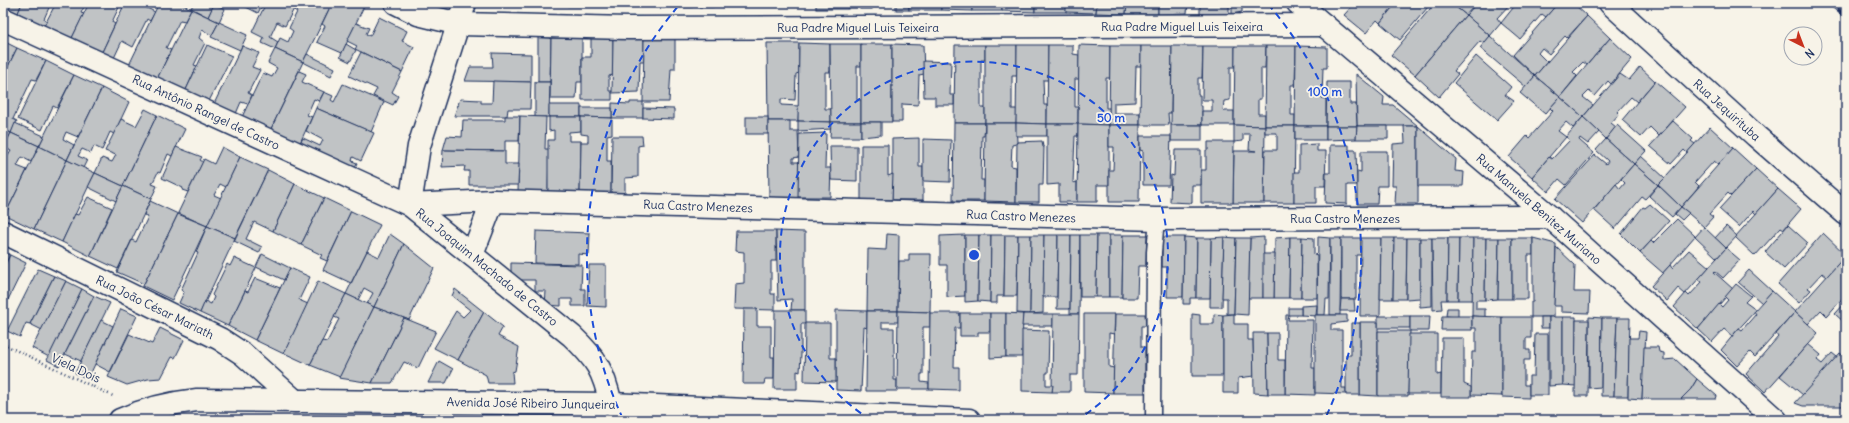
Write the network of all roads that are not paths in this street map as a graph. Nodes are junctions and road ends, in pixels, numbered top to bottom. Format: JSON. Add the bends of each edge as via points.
{"nodes":[{"id":1,"x":396,"y":3,"type":"edge"},
{"id":2,"x":466,"y":3,"type":"edge"},
{"id":3,"x":1298,"y":3,"type":"edge"},
{"id":4,"x":1610,"y":3,"type":"edge"},
{"id":5,"x":3,"y":19,"type":"edge"},
{"id":6,"x":459,"y":24,"type":"junction"},
{"id":7,"x":1324,"y":25,"type":"junction"},
{"id":8,"x":493,"y":200,"type":"junction"},
{"id":9,"x":410,"y":205,"type":"junction"},
{"id":10,"x":1846,"y":214,"type":"edge"},
{"id":11,"x":1550,"y":217,"type":"junction"},
{"id":12,"x":1157,"y":219,"type":"junction"},
{"id":13,"x":3,"y":232,"type":"edge"},
{"id":14,"x":472,"y":255,"type":"junction"},
{"id":15,"x":295,"y":401,"type":"junction"},
{"id":16,"x":611,"y":404,"type":"junction"},
{"id":17,"x":120,"y":420,"type":"edge"},
{"id":18,"x":969,"y":420,"type":"edge"},
{"id":19,"x":1153,"y":420,"type":"edge"},
{"id":20,"x":1776,"y":420,"type":"edge"}],
"edges":[{"from":1,"to":6,"type":"street","name":"Rua Padre Miguel Luis Teixeira","via":[[418,14]]},
{"from":2,"to":6,"type":"street","name":"Rua Joaquim Machado de Castro"},
{"from":3,"to":7,"type":"street","name":"Rua Manuela Benitez Muriano"},
{"from":4,"to":10,"type":"street","name":"Rua Jequirituba"},
{"from":5,"to":9,"type":"street","name":"Rua Antônio Rangel de Castro"},
{"from":6,"to":7,"type":"street","name":"Rua Padre Miguel Luis Teixeira","via":[[628,28]]},
{"from":6,"to":9,"type":"street","name":"Rua Joaquim Machado de Castro","via":[[420,146]]},
{"from":7,"to":11,"type":"street","name":"Rua Manuela Benitez Muriano"},
{"from":8,"to":9,"type":"street","name":"Rua Castro Menezes"},
{"from":8,"to":12,"type":"street","name":"Rua Castro Menezes"},
{"from":8,"to":14,"type":"street"},
{"from":9,"to":14,"type":"street","name":"Rua Joaquim Machado de Castro"},
{"from":11,"to":12,"type":"street","name":"Rua Castro Menezes"},
{"from":11,"to":20,"type":"street","name":"Rua Manuela Benitez Muriano"},
{"from":12,"to":19,"type":"lane","via":[[1154,252]]},
{"from":13,"to":15,"type":"street","name":"Rua João César Mariath","via":[[220,339],[259,367]]},
{"from":14,"to":16,"type":"street","name":"Rua Joaquim Machado de Castro","via":[[590,353],[604,376]]},
{"from":15,"to":16,"type":"street","name":"Avenida José Ribeiro Junqueira"},
{"from":15,"to":17,"type":"street","name":"Avenida José Ribeiro Junqueira","via":[[197,400],[170,403],[140,411]]},
{"from":16,"to":18,"type":"street","name":"Avenida José Ribeiro Junqueira"}]}
